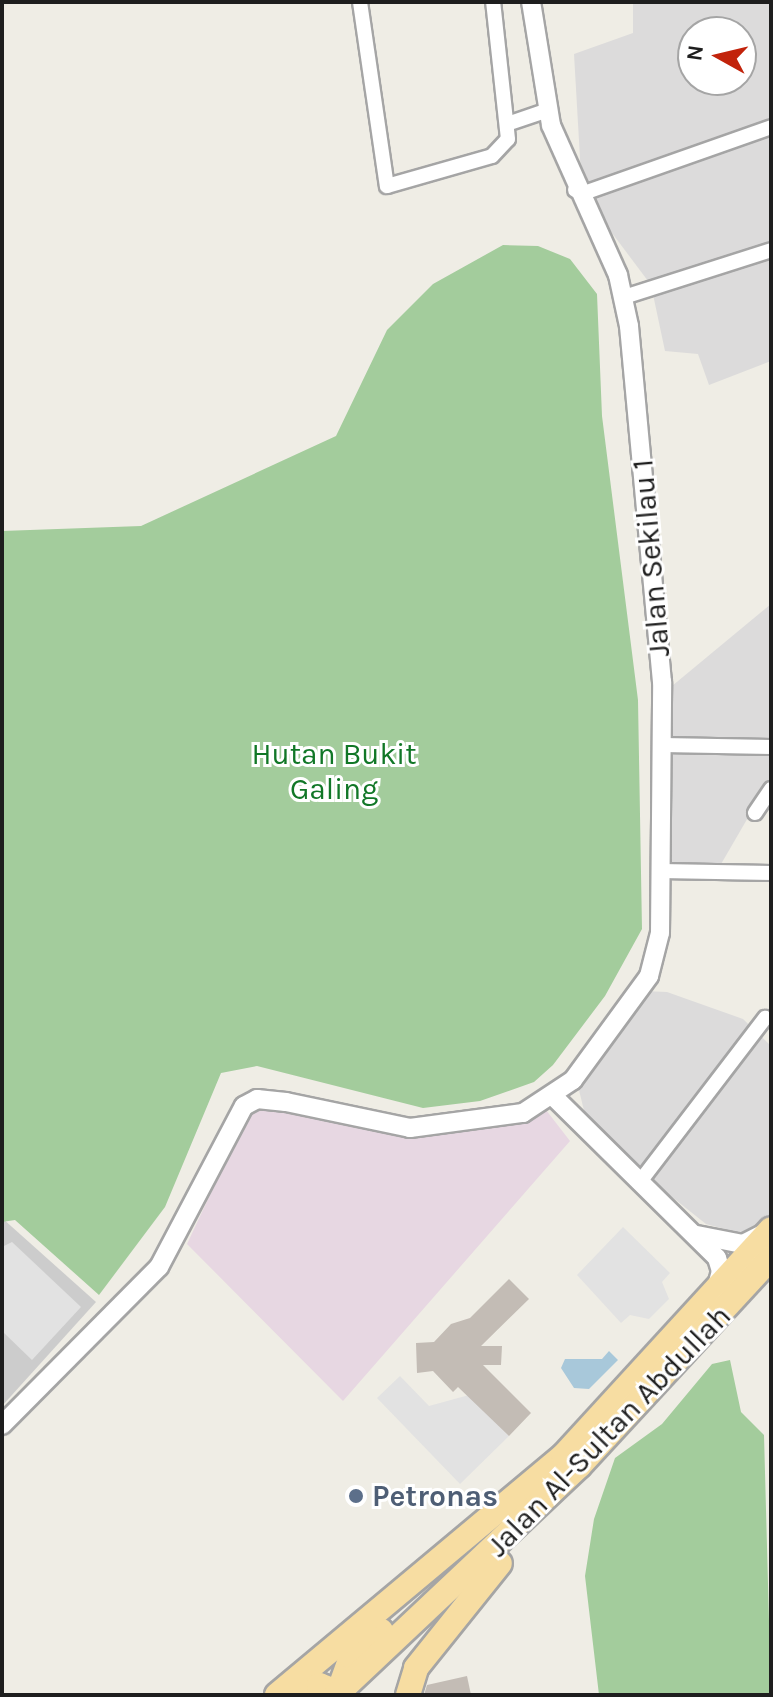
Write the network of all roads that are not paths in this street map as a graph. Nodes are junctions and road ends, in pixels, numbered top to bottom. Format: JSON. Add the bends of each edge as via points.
{"nodes":[{"id":1,"x":360,"y":2,"type":"edge"},
{"id":2,"x":493,"y":2,"type":"edge"},
{"id":3,"x":531,"y":2,"type":"edge"},
{"id":4,"x":548,"y":110,"type":"junction"},
{"id":5,"x":510,"y":123,"type":"junction"},
{"id":6,"x":771,"y":127,"type":"edge"},
{"id":7,"x":575,"y":190,"type":"junction"},
{"id":8,"x":771,"y":250,"type":"edge"},
{"id":9,"x":624,"y":297,"type":"junction"},
{"id":10,"x":663,"y":745,"type":"junction"},
{"id":11,"x":771,"y":747,"type":"edge"},
{"id":12,"x":771,"y":789,"type":"edge"},
{"id":13,"x":755,"y":813,"type":"dead end"},
{"id":14,"x":661,"y":871,"type":"junction"},
{"id":15,"x":771,"y":873,"type":"edge"},
{"id":16,"x":765,"y":1018,"type":"dead end"},
{"id":17,"x":554,"y":1097,"type":"junction"},
{"id":18,"x":639,"y":1183,"type":"junction"},
{"id":19,"x":771,"y":1229,"type":"edge"},
{"id":20,"x":694,"y":1235,"type":"junction"},
{"id":21,"x":771,"y":1258,"type":"edge"},
{"id":22,"x":715,"y":1296,"type":"junction"},
{"id":23,"x":2,"y":1425,"type":"edge"},
{"id":24,"x":572,"y":1460,"type":"junction"},
{"id":25,"x":339,"y":1694,"type":"edge"},
{"id":26,"x":277,"y":1695,"type":"edge"},
{"id":27,"x":302,"y":1695,"type":"edge"},
{"id":28,"x":408,"y":1695,"type":"edge"}],
"edges":[{"from":1,"to":5,"type":"street","via":[[387,186],[492,156],[508,139]]},
{"from":2,"to":5,"type":"street"},
{"from":3,"to":4,"type":"street","name":"Jalan Sekilau 1"},
{"from":4,"to":5,"type":"street"},
{"from":4,"to":7,"type":"street","name":"Jalan Sekilau 1"},
{"from":6,"to":7,"type":"street","via":[[584,193]]},
{"from":7,"to":9,"type":"street","name":"Jalan Sekilau 1"},
{"from":8,"to":9,"type":"street"},
{"from":9,"to":10,"type":"street","name":"Jalan Sekilau 1","via":[[655,595]]},
{"from":10,"to":11,"type":"street"},
{"from":10,"to":14,"type":"street","name":"Jalan Sekilau 1"},
{"from":12,"to":13,"type":"street"},
{"from":14,"to":15,"type":"street"},
{"from":14,"to":17,"type":"street","name":"Jalan Sekilau 1","via":[[660,933],[649,976]]},
{"from":16,"to":18,"type":"street"},
{"from":17,"to":18,"type":"street"},
{"from":17,"to":23,"type":"street","via":[[523,1113],[410,1128],[332,1116],[286,1102],[257,1099],[244,1106],[159,1267]]},
{"from":18,"to":20,"type":"street"},
{"from":19,"to":20,"type":"street","via":[[743,1244]]},
{"from":19,"to":22,"type":"main road","name":"Jalan Al-Sultan Abdullah"},
{"from":20,"to":22,"type":"street","via":[[721,1265]]},
{"from":21,"to":24,"type":"main road","name":"Jalan Al-Sultan Abdullah"},
{"from":22,"to":24,"type":"main road","name":"Jalan Al-Sultan Abdullah"},
{"from":24,"to":25,"type":"main road","via":[[351,1657]]},
{"from":24,"to":26,"type":"main road","name":"Jalan Al-Sultan Abdullah"},
{"from":24,"to":28,"type":"main road","via":[[425,1656]]},
{"from":25,"to":27,"type":"main road","via":[[319,1685]]}]}
